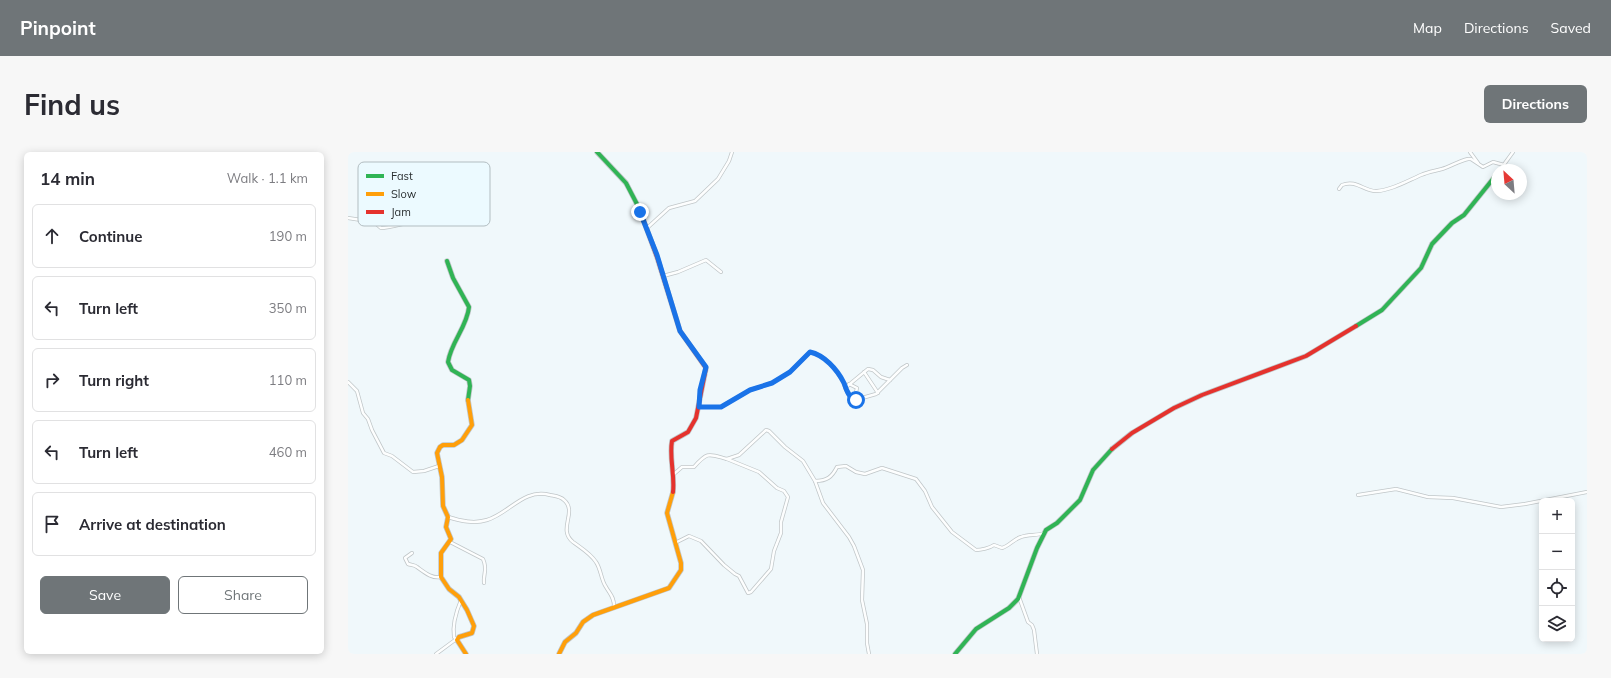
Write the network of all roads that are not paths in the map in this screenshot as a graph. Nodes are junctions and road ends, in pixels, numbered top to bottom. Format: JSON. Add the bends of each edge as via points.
{"nodes":[{"id":1,"x":597,"y":152,"type":"edge"},
{"id":2,"x":732,"y":152,"type":"edge"},
{"id":3,"x":1470,"y":152,"type":"edge"},
{"id":4,"x":1513,"y":152,"type":"edge"},
{"id":5,"x":1500,"y":164,"type":"edge"},
{"id":6,"x":1505,"y":164,"type":"edge"},
{"id":7,"x":1480,"y":166,"type":"junction"},
{"id":8,"x":1491,"y":182,"type":"edge"},
{"id":9,"x":1339,"y":189,"type":"dead end"},
{"id":10,"x":348,"y":218,"type":"edge"},
{"id":11,"x":358,"y":220,"type":"edge"},
{"id":12,"x":379,"y":226,"type":"edge"},
{"id":13,"x":389,"y":226,"type":"edge"},
{"id":14,"x":646,"y":229,"type":"junction"},
{"id":15,"x":447,"y":261,"type":"dead end"},
{"id":16,"x":721,"y":272,"type":"dead end"},
{"id":17,"x":662,"y":276,"type":"junction"},
{"id":18,"x":907,"y":365,"type":"dead end"},
{"id":19,"x":864,"y":372,"type":"junction"},
{"id":20,"x":890,"y":380,"type":"junction"},
{"id":21,"x":348,"y":382,"type":"edge"},
{"id":22,"x":849,"y":384,"type":"junction"},
{"id":23,"x":845,"y":388,"type":"junction"},
{"id":24,"x":878,"y":393,"type":"junction"},
{"id":25,"x":854,"y":400,"type":"junction"},
{"id":26,"x":699,"y":407,"type":"junction"},
{"id":27,"x":728,"y":459,"type":"junction"},
{"id":28,"x":439,"y":466,"type":"junction"},
{"id":29,"x":674,"y":474,"type":"junction"},
{"id":30,"x":815,"y":481,"type":"junction"},
{"id":31,"x":1587,"y":492,"type":"edge"},
{"id":32,"x":1358,"y":495,"type":"dead end"},
{"id":33,"x":448,"y":517,"type":"junction"},
{"id":34,"x":1045,"y":533,"type":"junction"},
{"id":35,"x":450,"y":542,"type":"junction"},
{"id":36,"x":675,"y":543,"type":"junction"},
{"id":37,"x":412,"y":553,"type":"dead end"},
{"id":38,"x":441,"y":577,"type":"junction"},
{"id":39,"x":484,"y":583,"type":"dead end"},
{"id":40,"x":1019,"y":597,"type":"junction"},
{"id":41,"x":461,"y":599,"type":"junction"},
{"id":42,"x":614,"y":606,"type":"junction"},
{"id":43,"x":456,"y":640,"type":"junction"},
{"id":44,"x":436,"y":654,"type":"edge"},
{"id":45,"x":466,"y":654,"type":"edge"},
{"id":46,"x":559,"y":654,"type":"edge"},
{"id":47,"x":869,"y":654,"type":"edge"},
{"id":48,"x":955,"y":654,"type":"edge"},
{"id":49,"x":1037,"y":654,"type":"edge"}],
"edges":[{"from":1,"to":14,"type":"street","via":[[628,186]]},
{"from":2,"to":14,"type":"street","via":[[718,179],[695,202],[667,209]]},
{"from":3,"to":7,"type":"street"},
{"from":4,"to":6,"type":"street"},
{"from":5,"to":7,"type":"street","via":[[1493,162],[1484,167]]},
{"from":7,"to":9,"type":"street","via":[[1471,159],[1466,160],[1380,191],[1372,191],[1358,184],[1342,185]]},
{"from":8,"to":34,"type":"street","via":[[1466,214],[1452,223],[1432,244],[1421,268],[1382,310],[1306,356],[1202,395],[1132,433],[1115,445],[1103,458],[1093,470],[1080,500]]},
{"from":10,"to":11,"type":"street"},
{"from":12,"to":13,"type":"street"},
{"from":14,"to":17,"type":"street","via":[[657,255]]},
{"from":15,"to":28,"type":"street","via":[[454,282],[470,310],[448,364],[453,371],[469,380],[468,398],[472,425],[458,443],[440,447],[437,453]]},
{"from":16,"to":17,"type":"street","via":[[706,260]]},
{"from":17,"to":26,"type":"street","via":[[680,331],[706,367]]},
{"from":18,"to":20,"type":"street"},
{"from":19,"to":20,"type":"street","via":[[872,370]]},
{"from":19,"to":22,"type":"street"},
{"from":19,"to":24,"type":"street"},
{"from":20,"to":24,"type":"street"},
{"from":21,"to":28,"type":"street","via":[[357,391],[363,413],[384,453],[413,472]]},
{"from":22,"to":23,"type":"street"},
{"from":22,"to":25,"type":"street","via":[[857,388]]},
{"from":23,"to":25,"type":"street"},
{"from":23,"to":26,"type":"street","via":[[826,359],[810,352],[790,372],[772,383],[750,390],[721,407]]},
{"from":24,"to":25,"type":"street"},
{"from":26,"to":29,"type":"street","via":[[690,430],[672,441],[669,456]]},
{"from":27,"to":29,"type":"street","via":[[716,455],[706,456],[694,467],[681,467]]},
{"from":27,"to":30,"type":"street","via":[[739,455],[767,430],[801,459]]},
{"from":27,"to":36,"type":"street","via":[[759,472],[788,495],[781,533],[770,570],[749,593],[740,577],[700,540],[689,536]]},
{"from":28,"to":33,"type":"street","via":[[443,506]]},
{"from":29,"to":36,"type":"street","via":[[667,513]]},
{"from":30,"to":34,"type":"street","via":[[829,478],[834,475],[837,467],[844,465],[867,474],[882,468],[916,480],[925,491],[932,507],[952,532],[976,550],[994,545],[1004,548],[1022,536]]},
{"from":30,"to":47,"type":"street","via":[[823,503],[851,540],[862,566],[862,600]]},
{"from":31,"to":32,"type":"street","via":[[1501,507],[1396,489]]},
{"from":33,"to":35,"type":"street","via":[[446,527]]},
{"from":33,"to":42,"type":"street","via":[[468,522],[486,520],[528,496],[540,493],[562,498],[569,508],[566,524],[568,536],[596,562]]},
{"from":34,"to":40,"type":"street"},
{"from":35,"to":38,"type":"street","via":[[441,553]]},
{"from":35,"to":39,"type":"street","via":[[483,559],[486,571]]},
{"from":36,"to":42,"type":"street","via":[[682,568],[669,588]]},
{"from":37,"to":38,"type":"street","via":[[405,558],[408,564],[434,577]]},
{"from":38,"to":41,"type":"street","via":[[449,589]]},
{"from":40,"to":48,"type":"street","via":[[1009,608],[976,629]]},
{"from":40,"to":49,"type":"street","via":[[1028,622],[1034,630]]},
{"from":41,"to":43,"type":"street","via":[[454,621],[453,632]]},
{"from":41,"to":43,"type":"street","via":[[474,629],[472,633]]},
{"from":42,"to":46,"type":"street","via":[[586,620],[565,642]]},
{"from":43,"to":44,"type":"street"},
{"from":43,"to":45,"type":"street"}]}
